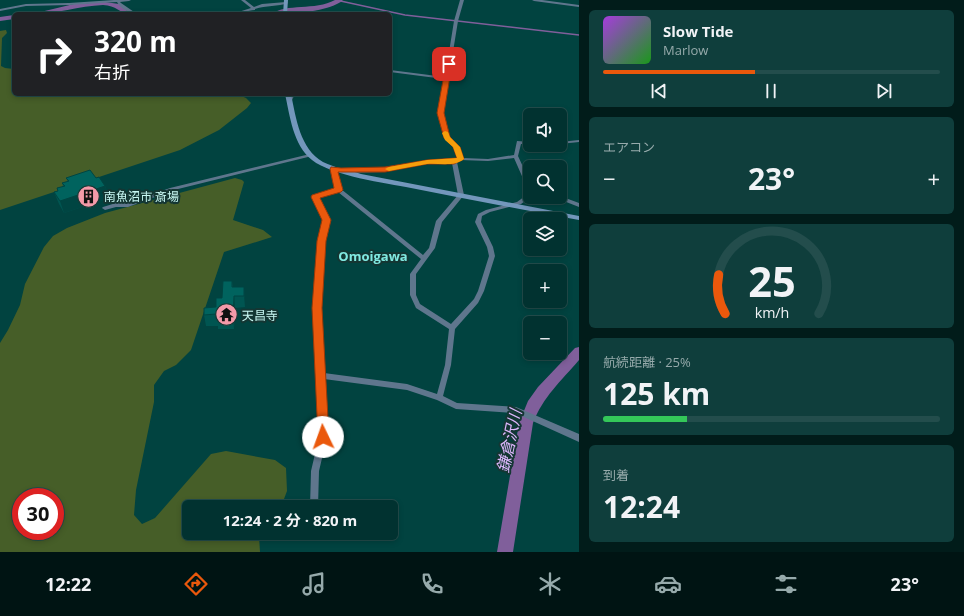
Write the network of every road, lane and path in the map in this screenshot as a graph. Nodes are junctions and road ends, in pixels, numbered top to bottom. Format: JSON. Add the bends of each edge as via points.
{"nodes":[{"id":1,"x":129,"y":0,"type":"edge"},
{"id":2,"x":243,"y":0,"type":"edge"},
{"id":3,"x":462,"y":0,"type":"edge"},
{"id":4,"x":534,"y":0,"type":"edge"},
{"id":5,"x":571,"y":0,"type":"edge"},
{"id":6,"x":118,"y":1,"type":"edge"},
{"id":7,"x":286,"y":4,"type":"edge"},
{"id":8,"x":579,"y":6,"type":"edge"},
{"id":9,"x":254,"y":9,"type":"junction"},
{"id":10,"x":0,"y":10,"type":"edge"},
{"id":11,"x":132,"y":12,"type":"edge"},
{"id":12,"x":242,"y":12,"type":"edge"},
{"id":13,"x":392,"y":71,"type":"edge"},
{"id":14,"x":446,"y":78,"type":"junction"},
{"id":15,"x":288,"y":96,"type":"edge"},
{"id":16,"x":292,"y":96,"type":"edge"},
{"id":17,"x":289,"y":101,"type":"junction"},
{"id":18,"x":579,"y":141,"type":"edge"},
{"id":19,"x":523,"y":142,"type":"edge"},
{"id":20,"x":567,"y":142,"type":"edge"},
{"id":21,"x":310,"y":155,"type":"junction"},
{"id":22,"x":516,"y":156,"type":"junction"},
{"id":23,"x":461,"y":159,"type":"junction"},
{"id":24,"x":454,"y":161,"type":"junction"},
{"id":25,"x":337,"y":170,"type":"junction"},
{"id":26,"x":523,"y":172,"type":"edge"},
{"id":27,"x":339,"y":190,"type":"junction"},
{"id":28,"x":461,"y":195,"type":"junction"},
{"id":29,"x":523,"y":200,"type":"edge"},
{"id":30,"x":567,"y":200,"type":"edge"},
{"id":31,"x":579,"y":204,"type":"edge"},
{"id":32,"x":512,"y":205,"type":"junction"},
{"id":33,"x":105,"y":208,"type":"dead end"},
{"id":34,"x":579,"y":218,"type":"edge"},
{"id":35,"x":424,"y":260,"type":"junction"},
{"id":36,"x":452,"y":328,"type":"junction"},
{"id":37,"x":320,"y":376,"type":"junction"},
{"id":38,"x":439,"y":398,"type":"junction"},
{"id":39,"x":579,"y":438,"type":"edge"},
{"id":40,"x":314,"y":500,"type":"edge"}],
"edges":[{"from":1,"to":6,"type":"street"},
{"from":2,"to":9,"type":"street"},
{"from":3,"to":14,"type":"street"},
{"from":4,"to":8,"type":"street"},
{"from":5,"to":8,"type":"street"},
{"from":6,"to":10,"type":"street","via":[[26,5]]},
{"from":6,"to":11,"type":"street"},
{"from":7,"to":9,"type":"street","via":[[258,6]]},
{"from":9,"to":12,"type":"street"},
{"from":13,"to":14,"type":"street"},
{"from":14,"to":23,"type":"street","via":[[441,113],[447,138],[456,147]]},
{"from":15,"to":17,"type":"main road"},
{"from":16,"to":17,"type":"street"},
{"from":17,"to":21,"type":"main road","via":[[300,139]]},
{"from":18,"to":20,"type":"street"},
{"from":19,"to":22,"type":"street","via":[[519,142]]},
{"from":21,"to":25,"type":"main road"},
{"from":21,"to":33,"type":"street"},
{"from":22,"to":23,"type":"street","via":[[488,160]]},
{"from":22,"to":26,"type":"street"},
{"from":23,"to":24,"type":"street"},
{"from":24,"to":25,"type":"street","via":[[427,162],[385,170]]},
{"from":24,"to":28,"type":"street"},
{"from":25,"to":27,"type":"street"},
{"from":25,"to":28,"type":"main road"},
{"from":27,"to":35,"type":"street"},
{"from":27,"to":37,"type":"street","via":[[315,197],[327,220],[321,241],[317,308]]},
{"from":28,"to":32,"type":"main road"},
{"from":28,"to":35,"type":"street","via":[[439,221],[432,248]]},
{"from":29,"to":32,"type":"street"},
{"from":30,"to":31,"type":"street"},
{"from":32,"to":34,"type":"main road"},
{"from":32,"to":36,"type":"street","via":[[480,215],[478,222],[492,256],[476,301]]},
{"from":35,"to":36,"type":"street","via":[[413,274],[413,295],[418,306]]},
{"from":36,"to":38,"type":"street","via":[[448,365]]},
{"from":37,"to":38,"type":"street","via":[[407,387]]},
{"from":37,"to":40,"type":"street","via":[[323,437],[315,471]]},
{"from":38,"to":39,"type":"street","via":[[456,406],[516,410]]}]}
